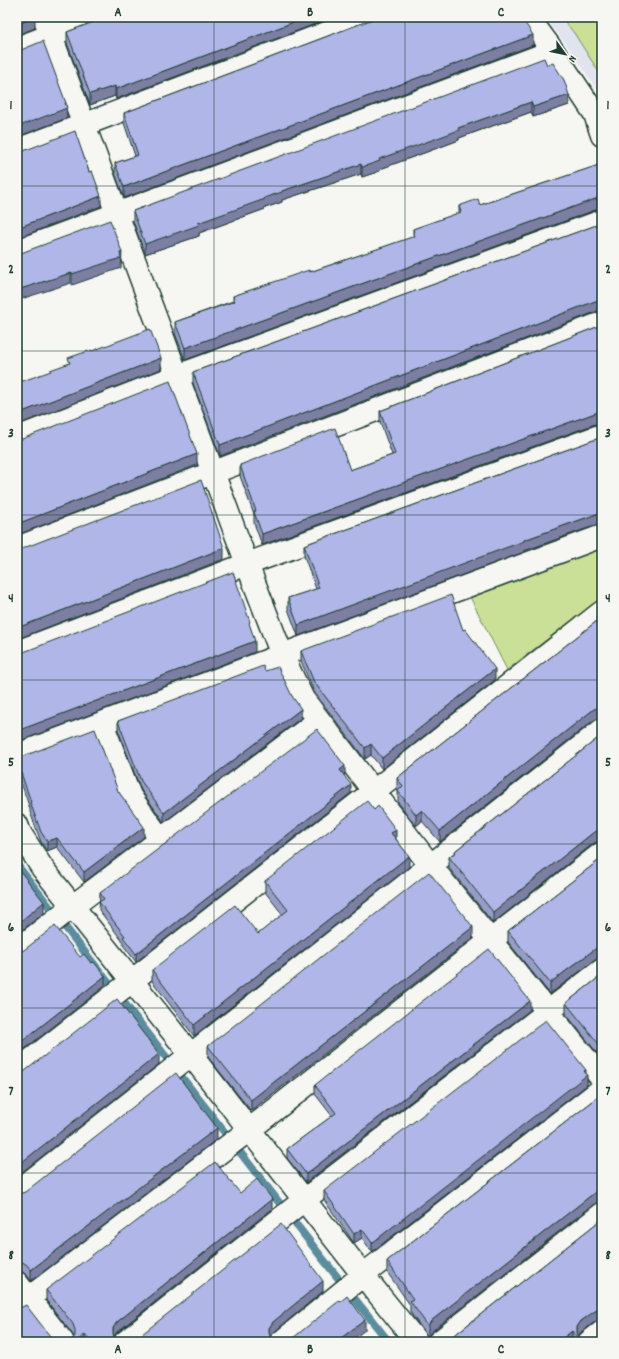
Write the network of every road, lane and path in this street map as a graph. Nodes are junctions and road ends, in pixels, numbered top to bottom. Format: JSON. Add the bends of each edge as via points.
{"nodes":[{"id":1,"x":99,"y":17,"type":"edge"},
{"id":2,"x":369,"y":17,"type":"edge"},
{"id":3,"x":528,"y":17,"type":"edge"},
{"id":4,"x":47,"y":26,"type":"edge"},
{"id":5,"x":17,"y":48,"type":"edge"},
{"id":6,"x":553,"y":51,"type":"junction"},
{"id":7,"x":84,"y":124,"type":"junction"},
{"id":8,"x":602,"y":135,"type":"edge"},
{"id":9,"x":17,"y":150,"type":"edge"},
{"id":10,"x":117,"y":213,"type":"junction"},
{"id":11,"x":602,"y":221,"type":"edge"},
{"id":12,"x":17,"y":251,"type":"edge"},
{"id":13,"x":602,"y":323,"type":"edge"},
{"id":14,"x":177,"y":376,"type":"junction"},
{"id":15,"x":602,"y":435,"type":"edge"},
{"id":16,"x":17,"y":438,"type":"edge"},
{"id":17,"x":214,"y":472,"type":"junction"},
{"id":18,"x":602,"y":536,"type":"edge"},
{"id":19,"x":17,"y":548,"type":"edge"},
{"id":20,"x":247,"y":564,"type":"junction"},
{"id":21,"x":602,"y":612,"type":"edge"},
{"id":22,"x":17,"y":652,"type":"edge"},
{"id":23,"x":282,"y":654,"type":"junction"},
{"id":24,"x":319,"y":720,"type":"junction"},
{"id":25,"x":102,"y":723,"type":"junction"},
{"id":26,"x":602,"y":730,"type":"edge"},
{"id":27,"x":17,"y":755,"type":"edge"},
{"id":28,"x":373,"y":791,"type":"junction"},
{"id":29,"x":18,"y":831,"type":"edge"},
{"id":30,"x":160,"y":840,"type":"junction"},
{"id":31,"x":602,"y":853,"type":"edge"},
{"id":32,"x":430,"y":866,"type":"junction"},
{"id":33,"x":72,"y":906,"type":"junction"},
{"id":34,"x":491,"y":941,"type":"junction"},
{"id":35,"x":17,"y":950,"type":"edge"},
{"id":36,"x":602,"y":970,"type":"edge"},
{"id":37,"x":132,"y":981,"type":"junction"},
{"id":38,"x":548,"y":1013,"type":"junction"},
{"id":39,"x":191,"y":1055,"type":"junction"},
{"id":40,"x":17,"y":1071,"type":"edge"},
{"id":41,"x":602,"y":1079,"type":"edge"},
{"id":42,"x":602,"y":1089,"type":"edge"},
{"id":43,"x":249,"y":1130,"type":"junction"},
{"id":44,"x":17,"y":1192,"type":"edge"},
{"id":45,"x":304,"y":1200,"type":"junction"},
{"id":46,"x":602,"y":1214,"type":"edge"},
{"id":47,"x":363,"y":1275,"type":"junction"},
{"id":48,"x":21,"y":1296,"type":"edge"},
{"id":49,"x":602,"y":1332,"type":"edge"},
{"id":50,"x":64,"y":1342,"type":"edge"},
{"id":51,"x":125,"y":1342,"type":"edge"},
{"id":52,"x":281,"y":1342,"type":"edge"},
{"id":53,"x":417,"y":1342,"type":"edge"},
{"id":54,"x":439,"y":1342,"type":"edge"},
{"id":55,"x":589,"y":1342,"type":"edge"}],
"edges":[{"from":1,"to":4,"type":"street"},
{"from":2,"to":7,"type":"street"},
{"from":3,"to":6,"type":"street"},
{"from":4,"to":5,"type":"street"},
{"from":4,"to":7,"type":"street"},
{"from":6,"to":8,"type":"street","via":[[595,114]]},
{"from":6,"to":10,"type":"street"},
{"from":7,"to":9,"type":"street"},
{"from":7,"to":10,"type":"street"},
{"from":10,"to":12,"type":"street"},
{"from":10,"to":14,"type":"street"},
{"from":11,"to":14,"type":"street"},
{"from":13,"to":17,"type":"street"},
{"from":14,"to":16,"type":"street"},
{"from":14,"to":17,"type":"street"},
{"from":15,"to":20,"type":"street"},
{"from":17,"to":19,"type":"street"},
{"from":17,"to":20,"type":"street"},
{"from":18,"to":23,"type":"street"},
{"from":20,"to":22,"type":"street"},
{"from":20,"to":23,"type":"street"},
{"from":21,"to":28,"type":"street"},
{"from":23,"to":24,"type":"street","via":[[302,699]]},
{"from":23,"to":25,"type":"street"},
{"from":24,"to":28,"type":"street"},
{"from":24,"to":30,"type":"street"},
{"from":25,"to":27,"type":"street"},
{"from":25,"to":30,"type":"street","via":[[130,796]]},
{"from":26,"to":32,"type":"street"},
{"from":28,"to":32,"type":"street"},
{"from":28,"to":37,"type":"street"},
{"from":29,"to":33,"type":"street","via":[[42,869]]},
{"from":30,"to":33,"type":"street"},
{"from":31,"to":34,"type":"street"},
{"from":32,"to":34,"type":"street"},
{"from":32,"to":39,"type":"street"},
{"from":33,"to":35,"type":"street"},
{"from":33,"to":37,"type":"street"},
{"from":34,"to":38,"type":"street"},
{"from":34,"to":43,"type":"street"},
{"from":36,"to":38,"type":"street"},
{"from":37,"to":39,"type":"street"},
{"from":37,"to":40,"type":"street"},
{"from":38,"to":41,"type":"street"},
{"from":38,"to":45,"type":"street"},
{"from":39,"to":43,"type":"street"},
{"from":39,"to":44,"type":"street"},
{"from":42,"to":47,"type":"street"},
{"from":43,"to":45,"type":"street"},
{"from":43,"to":48,"type":"street"},
{"from":45,"to":47,"type":"street"},
{"from":45,"to":51,"type":"street"},
{"from":46,"to":54,"type":"street"},
{"from":47,"to":52,"type":"street"},
{"from":47,"to":53,"type":"street"},
{"from":48,"to":50,"type":"street"},
{"from":49,"to":55,"type":"street"}]}
